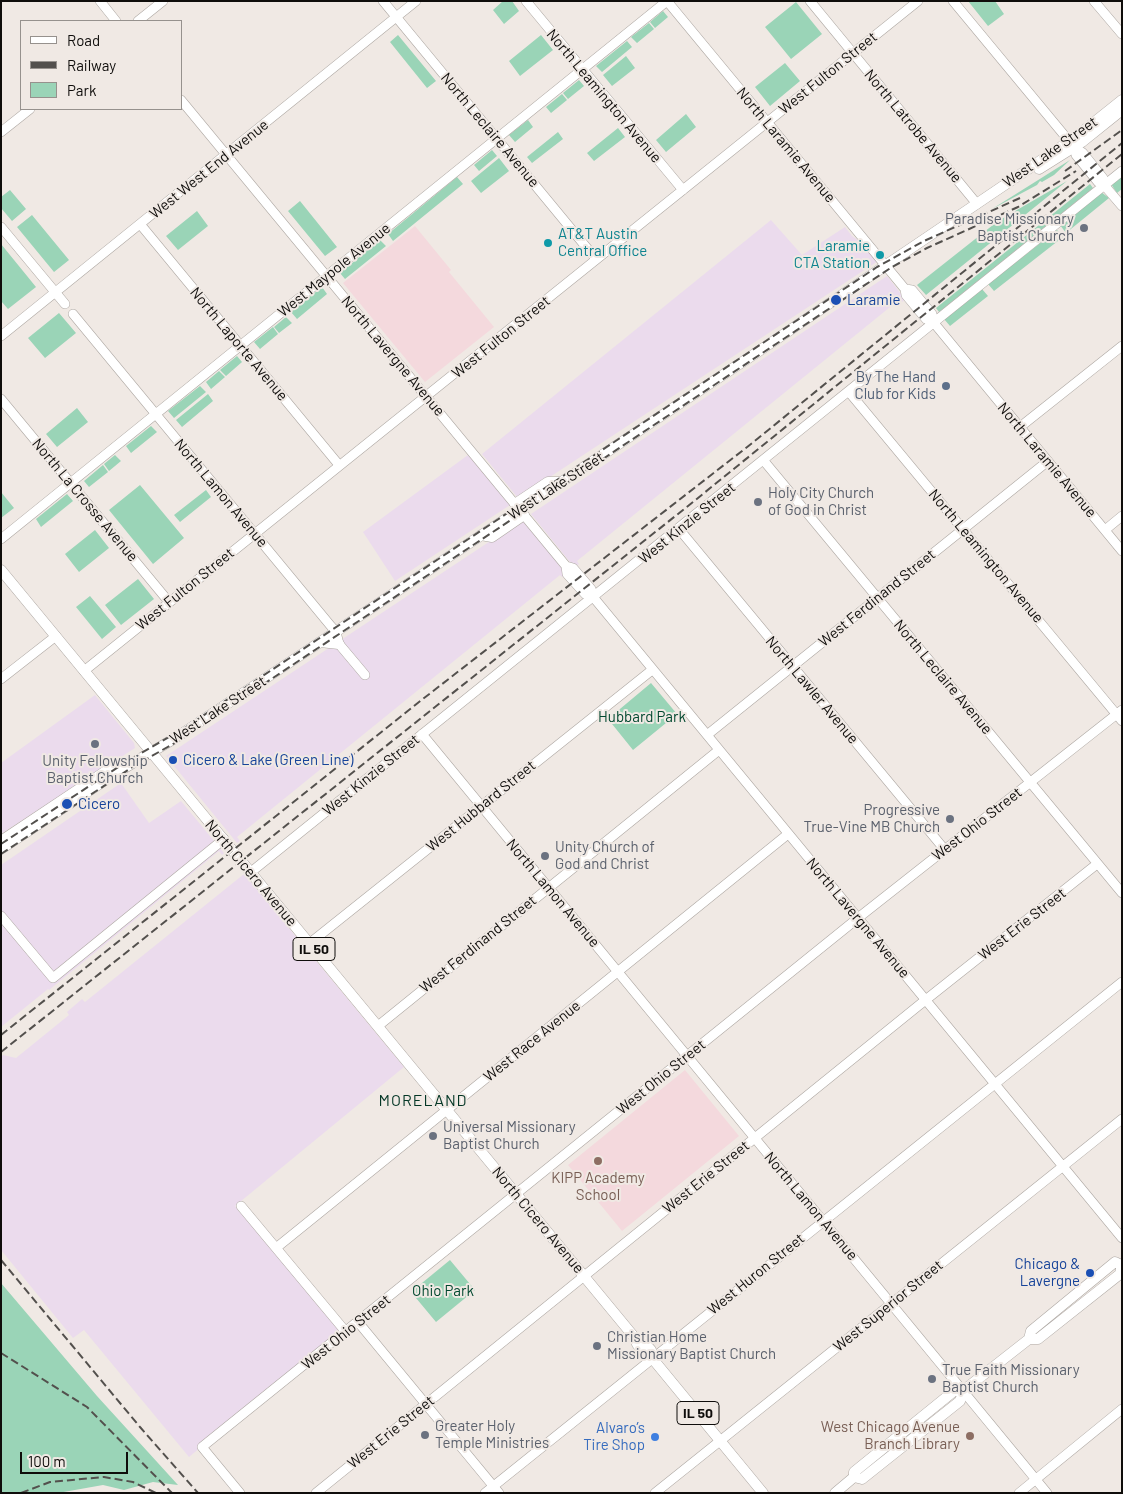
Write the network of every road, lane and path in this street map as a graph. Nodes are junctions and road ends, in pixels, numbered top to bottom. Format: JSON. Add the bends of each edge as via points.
{"nodes":[{"id":1,"x":100,"y":1,"type":"edge"},
{"id":2,"x":163,"y":1,"type":"edge"},
{"id":3,"x":383,"y":1,"type":"edge"},
{"id":4,"x":416,"y":1,"type":"edge"},
{"id":5,"x":526,"y":1,"type":"edge"},
{"id":6,"x":667,"y":1,"type":"edge"},
{"id":7,"x":810,"y":1,"type":"edge"},
{"id":8,"x":918,"y":1,"type":"edge"},
{"id":9,"x":953,"y":1,"type":"edge"},
{"id":10,"x":1094,"y":1,"type":"edge"},
{"id":11,"x":396,"y":17,"type":"junction"},
{"id":12,"x":115,"y":20,"type":"edge"},
{"id":13,"x":139,"y":20,"type":"edge"},
{"id":14,"x":1122,"y":34,"type":"edge"},
{"id":15,"x":853,"y":54,"type":"junction"},
{"id":16,"x":583,"y":70,"type":"junction"},
{"id":17,"x":1122,"y":100,"type":"edge"},
{"id":18,"x":182,"y":101,"type":"edge"},
{"id":19,"x":29,"y":110,"type":"edge"},
{"id":20,"x":1122,"y":110,"type":"edge"},
{"id":21,"x":767,"y":122,"type":"junction"},
{"id":22,"x":1,"y":132,"type":"edge"},
{"id":23,"x":497,"y":139,"type":"junction"},
{"id":24,"x":1071,"y":144,"type":"junction"},
{"id":25,"x":226,"y":154,"type":"junction"},
{"id":26,"x":1122,"y":171,"type":"edge"},
{"id":27,"x":1104,"y":185,"type":"junction"},
{"id":28,"x":683,"y":190,"type":"junction"},
{"id":29,"x":977,"y":204,"type":"junction"},
{"id":30,"x":1122,"y":206,"type":"edge"},
{"id":31,"x":140,"y":224,"type":"junction"},
{"id":32,"x":1,"y":227,"type":"edge"},
{"id":33,"x":596,"y":259,"type":"junction"},
{"id":34,"x":886,"y":266,"type":"junction"},
{"id":35,"x":327,"y":276,"type":"junction"},
{"id":36,"x":55,"y":292,"type":"junction"},
{"id":37,"x":65,"y":304,"type":"dead end"},
{"id":38,"x":73,"y":314,"type":"dead end"},
{"id":39,"x":934,"y":323,"type":"junction"},
{"id":40,"x":1,"y":336,"type":"edge"},
{"id":41,"x":241,"y":346,"type":"junction"},
{"id":42,"x":1122,"y":346,"type":"edge"},
{"id":43,"x":850,"y":392,"type":"junction"},
{"id":44,"x":426,"y":396,"type":"junction"},
{"id":45,"x":1,"y":399,"type":"edge"},
{"id":46,"x":156,"y":415,"type":"junction"},
{"id":47,"x":1020,"y":427,"type":"junction"},
{"id":48,"x":764,"y":461,"type":"junction"},
{"id":49,"x":1048,"y":461,"type":"junction"},
{"id":50,"x":339,"y":464,"type":"junction"},
{"id":51,"x":561,"y":482,"type":"junction"},
{"id":52,"x":71,"y":483,"type":"junction"},
{"id":53,"x":519,"y":509,"type":"junction"},
{"id":54,"x":1122,"y":516,"type":"edge"},
{"id":55,"x":679,"y":529,"type":"junction"},
{"id":56,"x":963,"y":529,"type":"junction"},
{"id":57,"x":1105,"y":530,"type":"junction"},
{"id":58,"x":254,"y":533,"type":"junction"},
{"id":59,"x":481,"y":535,"type":"junction"},
{"id":60,"x":1,"y":540,"type":"edge"},
{"id":61,"x":1122,"y":551,"type":"edge"},
{"id":62,"x":1,"y":570,"type":"edge"},
{"id":63,"x":594,"y":598,"type":"junction"},
{"id":64,"x":878,"y":598,"type":"junction"},
{"id":65,"x":169,"y":602,"type":"junction"},
{"id":66,"x":336,"y":632,"type":"junction"},
{"id":67,"x":56,"y":636,"type":"junction"},
{"id":68,"x":320,"y":642,"type":"junction"},
{"id":69,"x":339,"y":644,"type":"junction"},
{"id":70,"x":792,"y":667,"type":"junction"},
{"id":71,"x":84,"y":670,"type":"junction"},
{"id":72,"x":652,"y":670,"type":"junction"},
{"id":73,"x":365,"y":675,"type":"dead end"},
{"id":74,"x":1,"y":679,"type":"edge"},
{"id":75,"x":1120,"y":715,"type":"edge"},
{"id":76,"x":422,"y":734,"type":"junction"},
{"id":77,"x":707,"y":735,"type":"junction"},
{"id":78,"x":719,"y":750,"type":"junction"},
{"id":79,"x":154,"y":754,"type":"junction"},
{"id":80,"x":132,"y":763,"type":"junction"},
{"id":81,"x":1030,"y":782,"type":"junction"},
{"id":82,"x":480,"y":806,"type":"junction"},
{"id":83,"x":788,"y":834,"type":"junction"},
{"id":84,"x":224,"y":839,"type":"junction"},
{"id":85,"x":1,"y":841,"type":"edge"},
{"id":86,"x":1,"y":849,"type":"edge"},
{"id":87,"x":945,"y":850,"type":"junction"},
{"id":88,"x":1,"y":857,"type":"edge"},
{"id":89,"x":1098,"y":864,"type":"junction"},
{"id":90,"x":251,"y":872,"type":"junction"},
{"id":91,"x":548,"y":888,"type":"junction"},
{"id":92,"x":1122,"y":893,"type":"edge"},
{"id":93,"x":1,"y":916,"type":"edge"},
{"id":94,"x":858,"y":918,"type":"junction"},
{"id":95,"x":310,"y":943,"type":"junction"},
{"id":96,"x":618,"y":972,"type":"junction"},
{"id":97,"x":1122,"y":982,"type":"edge"},
{"id":98,"x":925,"y":1000,"type":"junction"},
{"id":99,"x":378,"y":1026,"type":"junction"},
{"id":100,"x":687,"y":1056,"type":"junction"},
{"id":101,"x":994,"y":1083,"type":"junction"},
{"id":102,"x":447,"y":1110,"type":"junction"},
{"id":103,"x":1122,"y":1119,"type":"edge"},
{"id":104,"x":755,"y":1138,"type":"junction"},
{"id":105,"x":1062,"y":1166,"type":"junction"},
{"id":106,"x":516,"y":1193,"type":"junction"},
{"id":107,"x":241,"y":1206,"type":"dead end"},
{"id":108,"x":823,"y":1220,"type":"junction"},
{"id":109,"x":1122,"y":1238,"type":"edge"},
{"id":110,"x":276,"y":1248,"type":"junction"},
{"id":111,"x":1122,"y":1265,"type":"edge"},
{"id":112,"x":584,"y":1276,"type":"junction"},
{"id":113,"x":892,"y":1303,"type":"junction"},
{"id":114,"x":358,"y":1322,"type":"junction"},
{"id":115,"x":346,"y":1332,"type":"junction"},
{"id":116,"x":652,"y":1358,"type":"junction"},
{"id":117,"x":964,"y":1390,"type":"junction"},
{"id":118,"x":425,"y":1404,"type":"junction"},
{"id":119,"x":1122,"y":1409,"type":"edge"},
{"id":120,"x":720,"y":1440,"type":"junction"},
{"id":121,"x":1036,"y":1479,"type":"junction"},
{"id":122,"x":496,"y":1489,"type":"edge"},
{"id":123,"x":240,"y":1493,"type":"edge"},
{"id":124,"x":316,"y":1493,"type":"edge"},
{"id":125,"x":485,"y":1493,"type":"edge"},
{"id":126,"x":654,"y":1493,"type":"edge"},
{"id":127,"x":763,"y":1493,"type":"edge"},
{"id":128,"x":835,"y":1493,"type":"edge"},
{"id":129,"x":1019,"y":1493,"type":"edge"},
{"id":130,"x":1047,"y":1493,"type":"edge"}],
"edges":[{"from":1,"to":12,"type":"street"},
{"from":2,"to":13,"type":"street"},
{"from":3,"to":11,"type":"street","name":"North Leclaire Avenue"},
{"from":4,"to":11,"type":"street","name":"West West End Avenue"},
{"from":5,"to":16,"type":"street","name":"North Leamington Avenue"},
{"from":6,"to":16,"type":"street","name":"West Maypole Avenue"},
{"from":6,"to":21,"type":"street","name":"North Laramie Avenue"},
{"from":7,"to":15,"type":"street","name":"North Latrobe Avenue"},
{"from":8,"to":15,"type":"street","name":"West Fulton Street"},
{"from":9,"to":24,"type":"street"},
{"from":10,"to":14,"type":"street"},
{"from":11,"to":23,"type":"street","name":"North Leclaire Avenue"},
{"from":11,"to":25,"type":"street","name":"West West End Avenue"},
{"from":15,"to":21,"type":"street","name":"West Fulton Street"},
{"from":15,"to":29,"type":"street","name":"North Latrobe Avenue"},
{"from":16,"to":23,"type":"street","name":"West Maypole Avenue"},
{"from":16,"to":28,"type":"street","name":"North Leamington Avenue"},
{"from":17,"to":24,"type":"main road","name":"West Lake Street"},
{"from":18,"to":25,"type":"street","name":"North Lavergne Avenue"},
{"from":19,"to":22,"type":"street"},
{"from":20,"to":24,"type":"main road","name":"West Lake Street"},
{"from":21,"to":28,"type":"street","name":"West Fulton Street"},
{"from":21,"to":34,"type":"street","name":"North Laramie Avenue"},
{"from":23,"to":33,"type":"street","name":"North Leclaire Avenue"},
{"from":23,"to":35,"type":"street","name":"West Maypole Avenue"},
{"from":24,"to":27,"type":"street","via":[[1076,155]]},
{"from":24,"to":29,"type":"main road","name":"West Lake Street"},
{"from":25,"to":31,"type":"street","name":"West West End Avenue"},
{"from":25,"to":35,"type":"street","name":"North Lavergne Avenue"},
{"from":26,"to":27,"type":"street","name":"West Kinzie Street"},
{"from":27,"to":30,"type":"street"},
{"from":27,"to":39,"type":"street","name":"West Kinzie Street"},
{"from":28,"to":33,"type":"street","name":"West Fulton Street"},
{"from":29,"to":34,"type":"main road","name":"West Lake Street"},
{"from":31,"to":36,"type":"street","name":"West West End Avenue"},
{"from":31,"to":41,"type":"street","name":"North Laporte Avenue"},
{"from":32,"to":36,"type":"street"},
{"from":33,"to":44,"type":"street","name":"West Fulton Street"},
{"from":34,"to":39,"type":"street","name":"North Laramie Avenue","via":[[926,319]]},
{"from":34,"to":51,"type":"main road","name":"West Lake Street"},
{"from":35,"to":41,"type":"street","name":"West Maypole Avenue"},
{"from":35,"to":44,"type":"street","name":"North Lavergne Avenue"},
{"from":36,"to":37,"type":"street"},
{"from":36,"to":40,"type":"street","name":"West West End Avenue"},
{"from":38,"to":46,"type":"street","name":"North Lamon Avenue"},
{"from":39,"to":43,"type":"street","name":"West Kinzie Street"},
{"from":39,"to":47,"type":"street","name":"North Laramie Avenue"},
{"from":41,"to":46,"type":"street","name":"West Maypole Avenue"},
{"from":41,"to":50,"type":"street","name":"North Laporte Avenue"},
{"from":42,"to":47,"type":"street"},
{"from":43,"to":48,"type":"street","name":"West Kinzie Street"},
{"from":43,"to":56,"type":"street","name":"North Leamington Avenue"},
{"from":44,"to":50,"type":"street","name":"West Fulton Street"},
{"from":44,"to":53,"type":"street","name":"North Lavergne Avenue"},
{"from":45,"to":52,"type":"street","name":"North La Crosse Avenue"},
{"from":46,"to":52,"type":"street","name":"West Maypole Avenue"},
{"from":46,"to":58,"type":"street","name":"North Lamon Avenue"},
{"from":47,"to":49,"type":"street","name":"North Laramie Avenue"},
{"from":48,"to":55,"type":"street","name":"West Kinzie Street"},
{"from":48,"to":64,"type":"street","name":"North Leclaire Avenue"},
{"from":49,"to":56,"type":"street","name":"West Ferdinand Street"},
{"from":49,"to":57,"type":"street","name":"North Laramie Avenue"},
{"from":50,"to":58,"type":"street","name":"West Fulton Street"},
{"from":51,"to":53,"type":"main road","name":"West Lake Street"},
{"from":51,"to":53,"type":"main road","via":[[548,482]]},
{"from":52,"to":60,"type":"street","name":"West Maypole Avenue"},
{"from":52,"to":65,"type":"street","name":"North La Crosse Avenue"},
{"from":53,"to":59,"type":"main road","name":"West Lake Street"},
{"from":53,"to":59,"type":"main road","via":[[492,537]]},
{"from":53,"to":63,"type":"street","name":"North Lavergne Avenue","via":[[566,566],[567,574],[585,594]]},
{"from":54,"to":57,"type":"street"},
{"from":55,"to":63,"type":"street","name":"West Kinzie Street"},
{"from":55,"to":70,"type":"street","name":"North Lawler Avenue"},
{"from":56,"to":64,"type":"street","name":"West Ferdinand Street"},
{"from":56,"to":75,"type":"street","name":"North Leamington Avenue"},
{"from":57,"to":61,"type":"street","name":"North Laramie Avenue"},
{"from":58,"to":65,"type":"street","name":"West Fulton Street"},
{"from":58,"to":66,"type":"street","name":"North Lamon Avenue"},
{"from":59,"to":66,"type":"main road","name":"West Lake Street"},
{"from":62,"to":67,"type":"main road","name":"North Cicero Avenue","number":"IL 50"},
{"from":63,"to":72,"type":"street","name":"North Lavergne Avenue"},
{"from":63,"to":76,"type":"street","name":"West Kinzie Street"},
{"from":64,"to":70,"type":"street","name":"West Ferdinand Street"},
{"from":64,"to":81,"type":"street","name":"North Leclaire Avenue"},
{"from":65,"to":71,"type":"street","name":"West Fulton Street"},
{"from":66,"to":68,"type":"main road","name":"West Lake Street"},
{"from":66,"to":69,"type":"street","name":"North Lamon Avenue"},
{"from":67,"to":71,"type":"main road","name":"North Cicero Avenue","number":"IL 50"},
{"from":67,"to":74,"type":"street"},
{"from":68,"to":69,"type":"main road"},
{"from":68,"to":79,"type":"main road","name":"West Lake Street"},
{"from":69,"to":73,"type":"street","name":"North Lamon Avenue"},
{"from":70,"to":77,"type":"street","name":"West Ferdinand Street"},
{"from":70,"to":87,"type":"street","name":"North Lawler Avenue"},
{"from":71,"to":79,"type":"main road","name":"North Cicero Avenue","number":"IL 50"},
{"from":72,"to":77,"type":"street","name":"North Lavergne Avenue"},
{"from":72,"to":82,"type":"street","name":"West Hubbard Street"},
{"from":75,"to":81,"type":"street","name":"West Ohio Street"},
{"from":76,"to":82,"type":"street","name":"North Lamon Avenue"},
{"from":76,"to":90,"type":"street","name":"West Kinzie Street"},
{"from":77,"to":78,"type":"street","name":"North Lavergne Avenue"},
{"from":78,"to":83,"type":"street","name":"North Lavergne Avenue"},
{"from":78,"to":91,"type":"street","name":"West Ferdinand Street"},
{"from":79,"to":80,"type":"main road","name":"West Lake Street"},
{"from":79,"to":84,"type":"main road","name":"North Cicero Avenue","number":"IL 50"},
{"from":79,"to":88,"type":"main road","name":"West Lake Street"},
{"from":80,"to":85,"type":"main road","name":"West Lake Street","via":[[106,771]]},
{"from":80,"to":86,"type":"main road","name":"West Lake Street"},
{"from":81,"to":87,"type":"street","name":"West Ohio Street"},
{"from":81,"to":89,"type":"street","name":"North Leclaire Avenue"},
{"from":82,"to":91,"type":"street","name":"North Lamon Avenue"},
{"from":82,"to":95,"type":"street","name":"West Hubbard Street"},
{"from":83,"to":94,"type":"street","name":"North Lavergne Avenue"},
{"from":83,"to":96,"type":"street","name":"West Race Avenue"},
{"from":84,"to":90,"type":"main road","name":"North Cicero Avenue","number":"IL 50"},
{"from":84,"to":93,"type":"street","via":[[53,978]]},
{"from":87,"to":94,"type":"street","name":"West Ohio Street"},
{"from":89,"to":92,"type":"street","name":"North Leclaire Avenue"},
{"from":89,"to":98,"type":"street","name":"West Erie Street"},
{"from":90,"to":95,"type":"main road","name":"North Cicero Avenue","number":"IL 50"},
{"from":91,"to":96,"type":"street","name":"North Lamon Avenue"},
{"from":91,"to":99,"type":"street","name":"West Ferdinand Street"},
{"from":94,"to":98,"type":"street","name":"North Lavergne Avenue"},
{"from":94,"to":100,"type":"street","name":"West Ohio Street"},
{"from":95,"to":99,"type":"main road","name":"North Cicero Avenue","number":"IL 50"},
{"from":96,"to":100,"type":"street","name":"North Lamon Avenue"},
{"from":96,"to":102,"type":"street","name":"West Race Avenue"},
{"from":97,"to":101,"type":"street","name":"West Huron Street"},
{"from":98,"to":101,"type":"street","name":"North Lavergne Avenue"},
{"from":98,"to":104,"type":"street","name":"West Erie Street"},
{"from":99,"to":102,"type":"main road","name":"North Cicero Avenue","number":"IL 50"},
{"from":100,"to":104,"type":"street","name":"North Lamon Avenue"},
{"from":100,"to":106,"type":"street","name":"West Ohio Street"},
{"from":101,"to":105,"type":"street","name":"North Lavergne Avenue"},
{"from":101,"to":108,"type":"street","name":"West Huron Street"},
{"from":102,"to":106,"type":"main road","name":"North Cicero Avenue","number":"IL 50"},
{"from":102,"to":110,"type":"street","name":"West Race Avenue"},
{"from":103,"to":105,"type":"street","name":"West Superior Street"},
{"from":104,"to":108,"type":"street","name":"North Lamon Avenue"},
{"from":104,"to":112,"type":"street","name":"West Erie Street"},
{"from":105,"to":109,"type":"street","name":"North Lavergne Avenue"},
{"from":105,"to":113,"type":"street","name":"West Superior Street"},
{"from":106,"to":112,"type":"main road","name":"North Cicero Avenue","number":"IL 50"},
{"from":106,"to":114,"type":"street","name":"West Ohio Street"},
{"from":107,"to":110,"type":"street"},
{"from":108,"to":113,"type":"street","name":"North Lamon Avenue"},
{"from":108,"to":116,"type":"street","name":"West Huron Street"},
{"from":110,"to":115,"type":"street"},
{"from":111,"to":117,"type":"main road","via":[[1120,1274],[1105,1286],[1038,1339],[1029,1339]]},
{"from":112,"to":116,"type":"main road","name":"North Cicero Avenue","number":"IL 50","via":[[643,1352]]},
{"from":112,"to":118,"type":"street","name":"West Erie Street"},
{"from":113,"to":117,"type":"street","name":"North Lamon Avenue"},
{"from":113,"to":120,"type":"street","name":"West Superior Street"},
{"from":114,"to":115,"type":"street","name":"West Ohio Street"},
{"from":114,"to":118,"type":"street"},
{"from":115,"to":123,"type":"street","name":"West Ohio Street","via":[[202,1447]]},
{"from":116,"to":120,"type":"main road","name":"North Cicero Avenue","number":"IL 50"},
{"from":116,"to":122,"type":"street","name":"West Huron Street"},
{"from":117,"to":121,"type":"street","name":"North Lamon Avenue"},
{"from":117,"to":128,"type":"main road","via":[[954,1391],[854,1472],[854,1477]]},
{"from":118,"to":122,"type":"street"},
{"from":118,"to":124,"type":"street","name":"West Erie Street"},
{"from":119,"to":121,"type":"street"},
{"from":120,"to":126,"type":"street","name":"West Superior Street"},
{"from":120,"to":127,"type":"main road","name":"North Cicero Avenue","number":"IL 50"},
{"from":121,"to":129,"type":"street"},
{"from":121,"to":130,"type":"street","name":"North Lamon Avenue"},
{"from":122,"to":125,"type":"street","name":"West Huron Street"}]}
